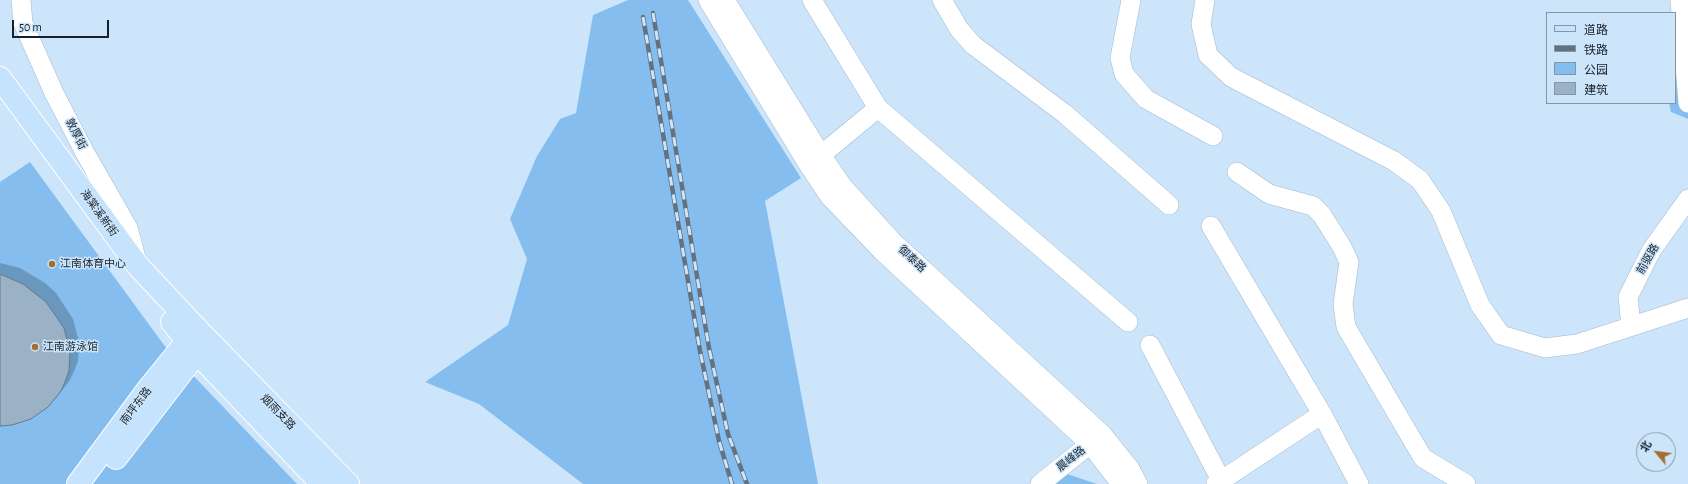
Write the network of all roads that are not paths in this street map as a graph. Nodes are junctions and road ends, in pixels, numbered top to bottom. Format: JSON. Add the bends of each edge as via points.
{"nodes":[{"id":1,"x":21,"y":0,"type":"edge"},
{"id":2,"x":708,"y":0,"type":"edge"},
{"id":3,"x":725,"y":0,"type":"edge"},
{"id":4,"x":812,"y":0,"type":"edge"},
{"id":5,"x":942,"y":0,"type":"edge"},
{"id":6,"x":1131,"y":0,"type":"edge"},
{"id":7,"x":1205,"y":0,"type":"edge"},
{"id":8,"x":1680,"y":0,"type":"edge"},
{"id":9,"x":0,"y":78,"type":"edge"},
{"id":10,"x":0,"y":96,"type":"edge"},
{"id":11,"x":1688,"y":103,"type":"edge"},
{"id":12,"x":878,"y":108,"type":"junction"},
{"id":13,"x":1213,"y":136,"type":"dead end"},
{"id":14,"x":821,"y":155,"type":"junction"},
{"id":15,"x":1237,"y":172,"type":"dead end"},
{"id":16,"x":1688,"y":199,"type":"edge"},
{"id":17,"x":1169,"y":205,"type":"dead end"},
{"id":18,"x":1211,"y":226,"type":"dead end"},
{"id":19,"x":128,"y":228,"type":"junction"},
{"id":20,"x":138,"y":266,"type":"junction"},
{"id":21,"x":144,"y":288,"type":"junction"},
{"id":22,"x":168,"y":299,"type":"junction"},
{"id":23,"x":1688,"y":308,"type":"edge"},
{"id":24,"x":1128,"y":322,"type":"dead end"},
{"id":25,"x":1631,"y":326,"type":"junction"},
{"id":26,"x":197,"y":340,"type":"junction"},
{"id":27,"x":1150,"y":345,"type":"dead end"},
{"id":28,"x":155,"y":393,"type":"junction"},
{"id":29,"x":1322,"y":414,"type":"junction"},
{"id":30,"x":1096,"y":439,"type":"junction"},
{"id":31,"x":1220,"y":483,"type":"edge"},
{"id":32,"x":78,"y":484,"type":"edge"},
{"id":33,"x":96,"y":484,"type":"edge"},
{"id":34,"x":322,"y":484,"type":"edge"},
{"id":35,"x":348,"y":484,"type":"edge"},
{"id":36,"x":1040,"y":484,"type":"edge"},
{"id":37,"x":1121,"y":484,"type":"edge"},
{"id":38,"x":1138,"y":484,"type":"edge"},
{"id":39,"x":1359,"y":484,"type":"edge"},
{"id":40,"x":1466,"y":484,"type":"edge"}],
"edges":[{"from":1,"to":19,"type":"street","name":"敦厚街","via":[[23,22],[54,93]]},
{"from":2,"to":30,"type":"street","name":"御泰路","via":[[830,197],[882,251]]},
{"from":3,"to":14,"type":"street","name":"御泰路"},
{"from":4,"to":12,"type":"street"},
{"from":5,"to":17,"type":"street","via":[[959,29],[973,45],[1065,114]]},
{"from":6,"to":13,"type":"street","via":[[1120,58],[1124,74],[1146,99]]},
{"from":7,"to":25,"type":"street","via":[[1202,24],[1208,55],[1230,77],[1394,161],[1420,180],[1441,211],[1480,305],[1501,335],[1545,348],[1577,344]]},
{"from":8,"to":11,"type":"street"},
{"from":9,"to":20,"type":"main road","name":"海棠溪新街"},
{"from":10,"to":21,"type":"main road","name":"海棠溪新街"},
{"from":12,"to":14,"type":"street"},
{"from":12,"to":24,"type":"street"},
{"from":14,"to":30,"type":"street","name":"御泰路","via":[[843,187],[893,242]]},
{"from":15,"to":40,"type":"street","via":[[1269,194],[1313,206],[1322,214],[1349,262],[1343,304],[1346,327],[1423,458]]},
{"from":16,"to":25,"type":"street","name":"前驱路","via":[[1651,251],[1628,297]]},
{"from":18,"to":29,"type":"street"},
{"from":19,"to":20,"type":"street","name":"敦厚街"},
{"from":19,"to":22,"type":"street"},
{"from":20,"to":21,"type":"street","name":"敦厚街"},
{"from":20,"to":22,"type":"main road","name":"海棠溪新街"},
{"from":21,"to":26,"type":"main road","name":"海棠溪新街"},
{"from":22,"to":26,"type":"main road","name":"海棠溪新街"},
{"from":23,"to":25,"type":"street"},
{"from":26,"to":28,"type":"main road","name":"南坪东路"},
{"from":26,"to":34,"type":"main road","name":"烟雨支路"},
{"from":26,"to":35,"type":"main road","name":"烟雨支路"},
{"from":27,"to":31,"type":"street"},
{"from":28,"to":32,"type":"main road","name":"南坪东路"},
{"from":28,"to":33,"type":"main road","name":"南坪东路"},
{"from":29,"to":31,"type":"street"},
{"from":29,"to":39,"type":"street"},
{"from":30,"to":36,"type":"street","name":"晨峰路"},
{"from":30,"to":37,"type":"street","name":"御泰路"},
{"from":30,"to":38,"type":"street","name":"御泰路","via":[[1130,469]]}]}
